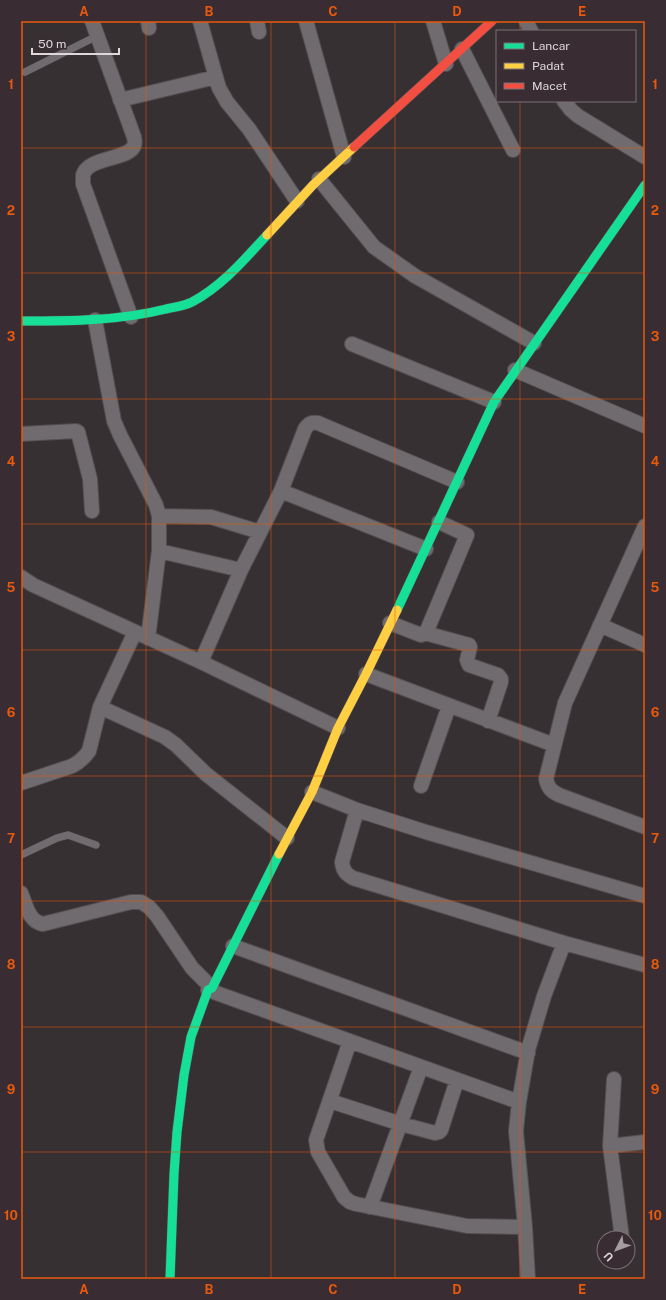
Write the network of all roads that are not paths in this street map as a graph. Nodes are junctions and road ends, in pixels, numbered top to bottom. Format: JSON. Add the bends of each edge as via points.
{"nodes":[{"id":1,"x":92,"y":21,"type":"edge"},
{"id":2,"x":200,"y":21,"type":"edge"},
{"id":3,"x":306,"y":21,"type":"edge"},
{"id":4,"x":433,"y":21,"type":"edge"},
{"id":5,"x":492,"y":21,"type":"edge"},
{"id":6,"x":526,"y":21,"type":"edge"},
{"id":7,"x":530,"y":30,"type":"edge"},
{"id":8,"x":97,"y":36,"type":"junction"},
{"id":9,"x":462,"y":49,"type":"junction"},
{"id":10,"x":446,"y":64,"type":"junction"},
{"id":11,"x":25,"y":72,"type":"dead end"},
{"id":12,"x":216,"y":77,"type":"junction"},
{"id":13,"x":120,"y":100,"type":"junction"},
{"id":14,"x":565,"y":102,"type":"edge"},
{"id":15,"x":513,"y":150,"type":"dead end"},
{"id":16,"x":344,"y":157,"type":"junction"},
{"id":17,"x":645,"y":157,"type":"edge"},
{"id":18,"x":319,"y":180,"type":"junction"},
{"id":19,"x":645,"y":185,"type":"edge"},
{"id":20,"x":297,"y":201,"type":"junction"},
{"id":21,"x":131,"y":317,"type":"junction"},
{"id":22,"x":95,"y":320,"type":"junction"},
{"id":23,"x":21,"y":322,"type":"edge"},
{"id":24,"x":534,"y":343,"type":"junction"},
{"id":25,"x":352,"y":344,"type":"dead end"},
{"id":26,"x":515,"y":370,"type":"junction"},
{"id":27,"x":494,"y":402,"type":"junction"},
{"id":28,"x":645,"y":426,"type":"edge"},
{"id":29,"x":21,"y":434,"type":"edge"},
{"id":30,"x":457,"y":482,"type":"junction"},
{"id":31,"x":281,"y":491,"type":"junction"},
{"id":32,"x":92,"y":511,"type":"dead end"},
{"id":33,"x":158,"y":516,"type":"junction"},
{"id":34,"x":439,"y":522,"type":"junction"},
{"id":35,"x":645,"y":526,"type":"edge"},
{"id":36,"x":260,"y":532,"type":"junction"},
{"id":37,"x":426,"y":549,"type":"junction"},
{"id":38,"x":159,"y":551,"type":"junction"},
{"id":39,"x":241,"y":570,"type":"junction"},
{"id":40,"x":21,"y":577,"type":"edge"},
{"id":41,"x":390,"y":623,"type":"junction"},
{"id":42,"x":600,"y":626,"type":"junction"},
{"id":43,"x":425,"y":633,"type":"junction"},
{"id":44,"x":142,"y":635,"type":"junction"},
{"id":45,"x":645,"y":645,"type":"edge"},
{"id":46,"x":201,"y":662,"type":"junction"},
{"id":47,"x":366,"y":674,"type":"junction"},
{"id":48,"x":450,"y":706,"type":"junction"},
{"id":49,"x":100,"y":707,"type":"junction"},
{"id":50,"x":488,"y":720,"type":"junction"},
{"id":51,"x":338,"y":728,"type":"junction"},
{"id":52,"x":554,"y":745,"type":"junction"},
{"id":53,"x":21,"y":783,"type":"edge"},
{"id":54,"x":421,"y":786,"type":"dead end"},
{"id":55,"x":312,"y":792,"type":"junction"},
{"id":56,"x":357,"y":810,"type":"junction"},
{"id":57,"x":645,"y":827,"type":"edge"},
{"id":58,"x":287,"y":838,"type":"junction"},
{"id":59,"x":96,"y":845,"type":"dead end"},
{"id":60,"x":21,"y":854,"type":"edge"},
{"id":61,"x":21,"y":893,"type":"edge"},
{"id":62,"x":645,"y":896,"type":"edge"},
{"id":63,"x":564,"y":943,"type":"junction"},
{"id":64,"x":234,"y":946,"type":"junction"},
{"id":65,"x":645,"y":965,"type":"edge"},
{"id":66,"x":210,"y":989,"type":"junction"},
{"id":67,"x":350,"y":1041,"type":"junction"},
{"id":68,"x":528,"y":1053,"type":"junction"},
{"id":69,"x":421,"y":1067,"type":"junction"},
{"id":70,"x":614,"y":1079,"type":"dead end"},
{"id":71,"x":457,"y":1080,"type":"junction"},
{"id":72,"x":330,"y":1101,"type":"junction"},
{"id":73,"x":519,"y":1102,"type":"junction"},
{"id":74,"x":401,"y":1124,"type":"junction"},
{"id":75,"x":645,"y":1142,"type":"edge"},
{"id":76,"x":610,"y":1146,"type":"junction"},
{"id":77,"x":370,"y":1207,"type":"junction"},
{"id":78,"x":525,"y":1227,"type":"junction"},
{"id":79,"x":621,"y":1230,"type":"edge"},
{"id":80,"x":170,"y":1279,"type":"edge"},
{"id":81,"x":528,"y":1279,"type":"edge"}],
"edges":[{"from":1,"to":8,"type":"street"},
{"from":2,"to":12,"type":"street"},
{"from":3,"to":16,"type":"street"},
{"from":4,"to":10,"type":"street"},
{"from":5,"to":9,"type":"street"},
{"from":6,"to":7,"type":"street"},
{"from":8,"to":11,"type":"lane"},
{"from":8,"to":13,"type":"street"},
{"from":9,"to":10,"type":"street"},
{"from":9,"to":15,"type":"street"},
{"from":10,"to":16,"type":"street"},
{"from":12,"to":13,"type":"street"},
{"from":12,"to":20,"type":"street","via":[[227,102],[249,128]]},
{"from":13,"to":21,"type":"street","via":[[135,143],[127,152],[91,166],[83,175],[83,184]]},
{"from":14,"to":17,"type":"street","via":[[578,116]]},
{"from":16,"to":18,"type":"street"},
{"from":18,"to":20,"type":"street"},
{"from":18,"to":24,"type":"street","via":[[374,247],[385,256],[414,276]]},
{"from":19,"to":24,"type":"street"},
{"from":20,"to":21,"type":"street","via":[[240,265],[208,291],[185,304]]},
{"from":21,"to":22,"type":"street"},
{"from":22,"to":23,"type":"street"},
{"from":22,"to":33,"type":"street","via":[[114,421],[156,505]]},
{"from":24,"to":26,"type":"street"},
{"from":25,"to":27,"type":"street"},
{"from":26,"to":27,"type":"street"},
{"from":26,"to":28,"type":"street"},
{"from":27,"to":30,"type":"street"},
{"from":29,"to":32,"type":"street","via":[[78,432],[90,479]]},
{"from":30,"to":31,"type":"street","via":[[313,422],[304,428]]},
{"from":30,"to":34,"type":"street"},
{"from":31,"to":36,"type":"street"},
{"from":31,"to":37,"type":"street"},
{"from":33,"to":36,"type":"street","via":[[211,517]]},
{"from":33,"to":38,"type":"street"},
{"from":34,"to":37,"type":"street"},
{"from":34,"to":43,"type":"street","via":[[467,535],[467,538]]},
{"from":35,"to":42,"type":"street"},
{"from":36,"to":39,"type":"street"},
{"from":37,"to":41,"type":"street"},
{"from":38,"to":39,"type":"street"},
{"from":38,"to":44,"type":"street"},
{"from":39,"to":46,"type":"street"},
{"from":40,"to":44,"type":"street","via":[[33,585]]},
{"from":41,"to":43,"type":"street","via":[[421,635]]},
{"from":41,"to":47,"type":"street"},
{"from":42,"to":45,"type":"street"},
{"from":42,"to":52,"type":"street","via":[[565,703]]},
{"from":43,"to":50,"type":"street","via":[[469,645],[469,665],[498,674],[501,682]]},
{"from":44,"to":46,"type":"street"},
{"from":44,"to":49,"type":"street"},
{"from":46,"to":51,"type":"street"},
{"from":47,"to":48,"type":"street"},
{"from":47,"to":51,"type":"street"},
{"from":48,"to":50,"type":"street"},
{"from":48,"to":54,"type":"street"},
{"from":49,"to":53,"type":"street","via":[[88,750],[80,762]]},
{"from":49,"to":58,"type":"street","via":[[176,744],[206,774]]},
{"from":50,"to":52,"type":"street"},
{"from":51,"to":55,"type":"street"},
{"from":52,"to":57,"type":"street","via":[[546,779],[547,786],[552,792]]},
{"from":55,"to":56,"type":"street"},
{"from":55,"to":58,"type":"street"},
{"from":56,"to":62,"type":"street"},
{"from":56,"to":63,"type":"street","via":[[342,862],[347,875]]},
{"from":58,"to":64,"type":"street"},
{"from":59,"to":60,"type":"lane","via":[[68,835]]},
{"from":61,"to":66,"type":"street","via":[[30,916],[37,923],[43,924],[131,902],[141,902],[150,907],[192,968]]},
{"from":63,"to":65,"type":"street"},
{"from":63,"to":68,"type":"street","via":[[542,1002]]},
{"from":64,"to":66,"type":"street"},
{"from":64,"to":68,"type":"street"},
{"from":66,"to":67,"type":"street"},
{"from":66,"to":80,"type":"street","via":[[195,1024],[187,1054],[174,1153]]},
{"from":67,"to":69,"type":"street"},
{"from":67,"to":72,"type":"street"},
{"from":68,"to":73,"type":"street"},
{"from":69,"to":71,"type":"street"},
{"from":69,"to":74,"type":"street"},
{"from":70,"to":76,"type":"street"},
{"from":71,"to":73,"type":"street"},
{"from":71,"to":74,"type":"street","via":[[439,1132]]},
{"from":72,"to":74,"type":"street"},
{"from":72,"to":77,"type":"street","via":[[316,1140],[318,1152],[344,1197],[350,1202]]},
{"from":73,"to":78,"type":"street","via":[[516,1131]]},
{"from":74,"to":77,"type":"street"},
{"from":75,"to":76,"type":"street"},
{"from":76,"to":79,"type":"street"},
{"from":77,"to":78,"type":"street","via":[[468,1226]]},
{"from":78,"to":81,"type":"street"}]}
